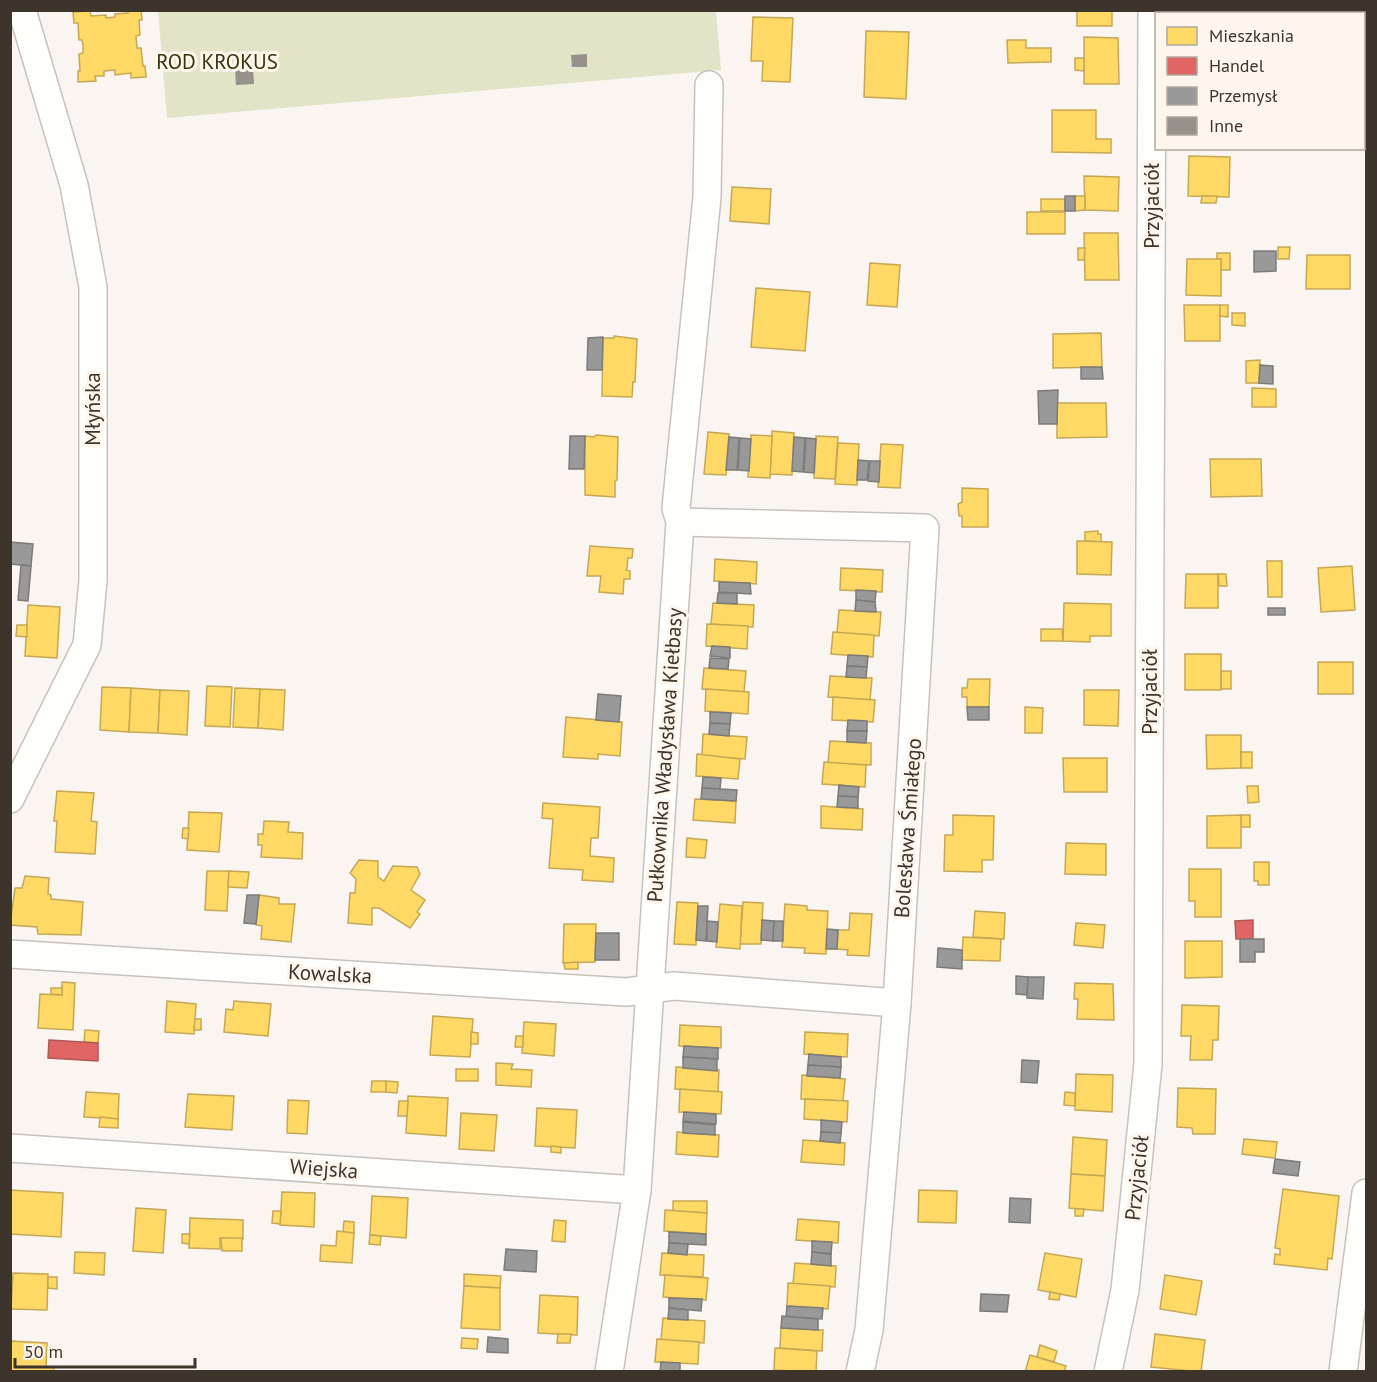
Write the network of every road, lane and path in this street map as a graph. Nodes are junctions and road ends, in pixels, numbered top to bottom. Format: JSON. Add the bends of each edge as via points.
{"nodes":[{"id":1,"x":22,"y":10,"type":"edge"},
{"id":2,"x":1152,"y":10,"type":"edge"},
{"id":3,"x":709,"y":85,"type":"dead end"},
{"id":4,"x":680,"y":522,"type":"junction"},
{"id":5,"x":10,"y":799,"type":"edge"},
{"id":6,"x":10,"y":954,"type":"edge"},
{"id":7,"x":650,"y":989,"type":"junction"},
{"id":8,"x":897,"y":1003,"type":"junction"},
{"id":9,"x":10,"y":1148,"type":"edge"},
{"id":10,"x":637,"y":1190,"type":"junction"},
{"id":11,"x":1366,"y":1193,"type":"edge"},
{"id":12,"x":609,"y":1371,"type":"edge"},
{"id":13,"x":860,"y":1371,"type":"edge"},
{"id":14,"x":1108,"y":1371,"type":"edge"},
{"id":15,"x":1343,"y":1371,"type":"edge"}],
"edges":[{"from":1,"to":5,"type":"street","name":"Młyńska","via":[[74,185],[93,287],[93,580],[87,645]]},
{"from":2,"to":14,"type":"street","name":"Przyjaciół","via":[[1148,1064],[1125,1290]]},
{"from":3,"to":4,"type":"street","name":"Pułkownika Władysława Kiełbasy","via":[[707,197],[676,508]]},
{"from":4,"to":7,"type":"street","name":"Pułkownika Władysława Kiełbasy"},
{"from":4,"to":8,"type":"street","name":"Bolesława Śmiałego","via":[[925,528]]},
{"from":6,"to":7,"type":"street","name":"Kowalska","via":[[626,992]]},
{"from":7,"to":8,"type":"street","via":[[674,986]]},
{"from":7,"to":10,"type":"street","name":"Pułkownika Władysława Kiełbasy"},
{"from":8,"to":13,"type":"street","name":"Bolesława Śmiałego","via":[[868,1330]]},
{"from":9,"to":10,"type":"street","name":"Wiejska"},
{"from":10,"to":12,"type":"street","name":"Pułkownika Władysława Kiełbasy"},
{"from":11,"to":15,"type":"street"}]}
